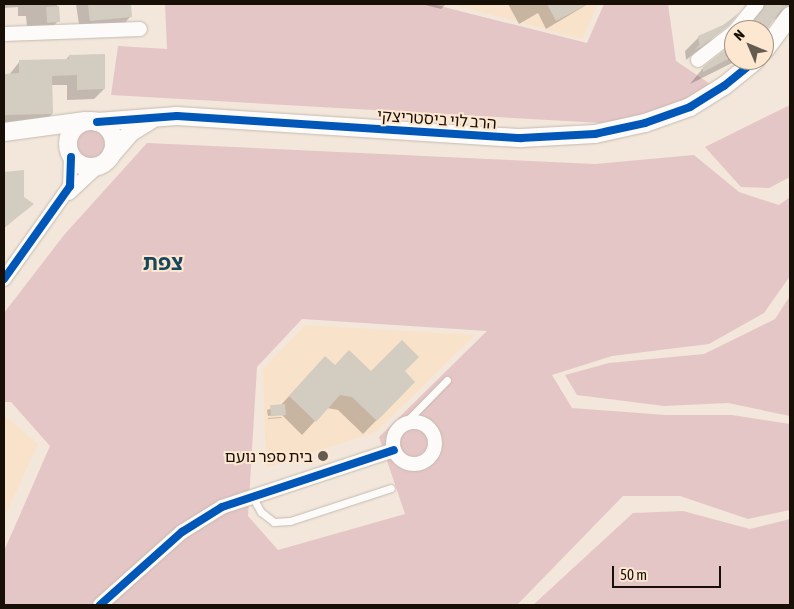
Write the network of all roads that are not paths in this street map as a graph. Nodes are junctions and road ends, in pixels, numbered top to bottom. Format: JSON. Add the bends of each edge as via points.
{"nodes":[{"id":1,"x":757,"y":4,"type":"edge"},
{"id":2,"x":790,"y":16,"type":"edge"},
{"id":3,"x":744,"y":20,"type":"edge"},
{"id":4,"x":140,"y":29,"type":"dead end"},
{"id":5,"x":4,"y":34,"type":"edge"},
{"id":6,"x":774,"y":38,"type":"edge"},
{"id":7,"x":724,"y":40,"type":"edge"},
{"id":8,"x":698,"y":60,"type":"dead end"},
{"id":9,"x":744,"y":70,"type":"edge"},
{"id":10,"x":169,"y":116,"type":"junction"},
{"id":11,"x":94,"y":121,"type":"junction"},
{"id":12,"x":26,"y":130,"type":"junction"},
{"id":13,"x":4,"y":132,"type":"edge"},
{"id":14,"x":69,"y":151,"type":"junction"},
{"id":15,"x":104,"y":161,"type":"junction"},
{"id":16,"x":56,"y":206,"type":"junction"},
{"id":17,"x":4,"y":279,"type":"edge"},
{"id":18,"x":447,"y":380,"type":"dead end"},
{"id":19,"x":398,"y":430,"type":"junction"},
{"id":20,"x":394,"y":450,"type":"junction"},
{"id":21,"x":391,"y":488,"type":"dead end"},
{"id":22,"x":252,"y":496,"type":"junction"},
{"id":23,"x":100,"y":605,"type":"edge"}],
"edges":[{"from":1,"to":3,"type":"street"},
{"from":2,"to":6,"type":"street"},
{"from":4,"to":5,"type":"street"},
{"from":7,"to":8,"type":"street"},
{"from":9,"to":10,"type":"street","name":"הרב לוי ביסטריצקי","via":[[690,107],[595,134],[522,138]]},
{"from":10,"to":11,"type":"street","name":"הרב לוי ביסטריצקי"},
{"from":10,"to":15,"type":"street","name":"הרב לוי ביסטריצקי","via":[[153,120],[131,132]]},
{"from":11,"to":12,"type":"street","name":"הרב לוי ביסטריצקי"},
{"from":11,"to":14,"type":"street","via":[[73,129]]},
{"from":11,"to":15,"type":"street","via":[[111,132],[114,145]]},
{"from":12,"to":13,"type":"street"},
{"from":12,"to":14,"type":"street","via":[[52,134]]},
{"from":14,"to":15,"type":"street","via":[[85,167]]},
{"from":14,"to":16,"type":"street","via":[[70,186]]},
{"from":15,"to":16,"type":"street"},
{"from":16,"to":17,"type":"street"},
{"from":18,"to":19,"type":"lane"},
{"from":19,"to":20,"type":"street"},
{"from":19,"to":20,"type":"street","via":[[403,425],[417,423],[430,430],[435,443],[428,459],[415,464],[402,461]]},
{"from":20,"to":22,"type":"street"},
{"from":21,"to":22,"type":"lane","via":[[290,521],[274,522],[261,512]]},
{"from":22,"to":23,"type":"street","via":[[222,507],[182,532]]}]}
